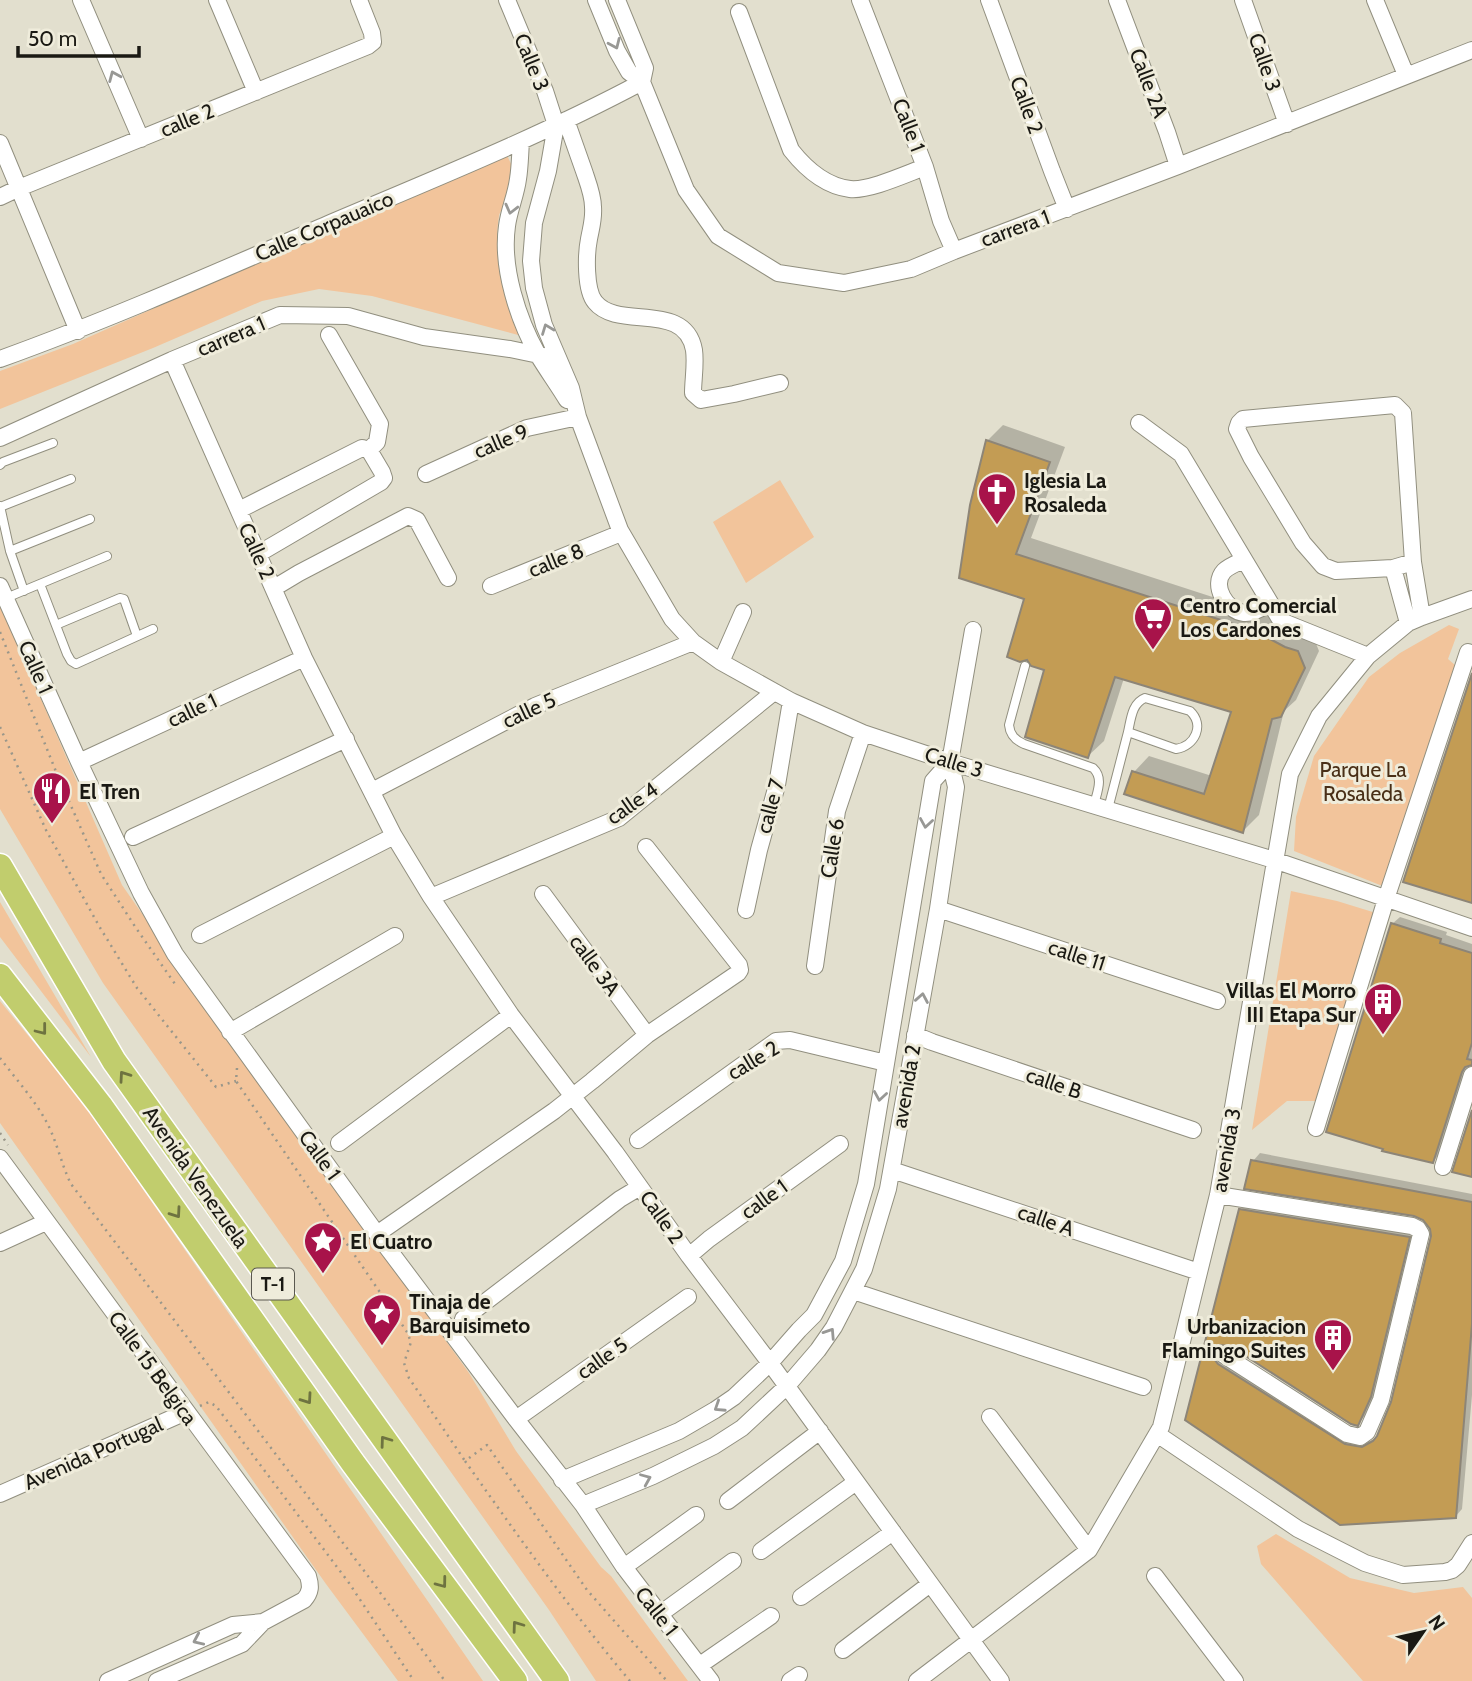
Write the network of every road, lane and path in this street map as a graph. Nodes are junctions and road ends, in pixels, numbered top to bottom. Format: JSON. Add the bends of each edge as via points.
{"nodes":[{"id":1,"x":81,"y":0,"type":"edge"},
{"id":2,"x":217,"y":0,"type":"edge"},
{"id":3,"x":359,"y":0,"type":"edge"},
{"id":4,"x":507,"y":0,"type":"edge"},
{"id":5,"x":596,"y":0,"type":"edge"},
{"id":6,"x":617,"y":0,"type":"edge"},
{"id":7,"x":860,"y":0,"type":"edge"},
{"id":8,"x":989,"y":0,"type":"edge"},
{"id":9,"x":1118,"y":0,"type":"edge"},
{"id":10,"x":1243,"y":0,"type":"edge"},
{"id":11,"x":1375,"y":0,"type":"edge"},
{"id":12,"x":739,"y":12,"type":"dead end"},
{"id":13,"x":1472,"y":50,"type":"edge"},
{"id":14,"x":1406,"y":75,"type":"junction"},
{"id":15,"x":642,"y":82,"type":"junction"},
{"id":16,"x":256,"y":92,"type":"junction"},
{"id":17,"x":561,"y":123,"type":"junction"},
{"id":18,"x":1287,"y":124,"type":"junction"},
{"id":19,"x":141,"y":139,"type":"junction"},
{"id":20,"x":521,"y":142,"type":"junction"},
{"id":21,"x":0,"y":143,"type":"edge"},
{"id":22,"x":1178,"y":166,"type":"junction"},
{"id":23,"x":925,"y":167,"type":"junction"},
{"id":24,"x":19,"y":188,"type":"junction"},
{"id":25,"x":0,"y":197,"type":"edge"},
{"id":26,"x":1067,"y":209,"type":"junction"},
{"id":27,"x":954,"y":251,"type":"junction"},
{"id":28,"x":78,"y":331,"type":"junction"},
{"id":29,"x":329,"y":335,"type":"dead end"},
{"id":30,"x":538,"y":355,"type":"junction"},
{"id":31,"x":0,"y":359,"type":"edge"},
{"id":32,"x":558,"y":359,"type":"junction"},
{"id":33,"x":172,"y":360,"type":"junction"},
{"id":34,"x":780,"y":383,"type":"dead end"},
{"id":35,"x":578,"y":416,"type":"junction"},
{"id":36,"x":1139,"y":423,"type":"dead end"},
{"id":37,"x":0,"y":438,"type":"edge"},
{"id":38,"x":53,"y":443,"type":"dead end"},
{"id":39,"x":369,"y":450,"type":"junction"},
{"id":40,"x":0,"y":465,"type":"edge"},
{"id":41,"x":426,"y":474,"type":"dead end"},
{"id":42,"x":71,"y":479,"type":"dead end"},
{"id":43,"x":0,"y":507,"type":"edge"},
{"id":44,"x":239,"y":510,"type":"junction"},
{"id":45,"x":90,"y":519,"type":"dead end"},
{"id":46,"x":621,"y":533,"type":"junction"},
{"id":47,"x":10,"y":551,"type":"junction"},
{"id":48,"x":258,"y":554,"type":"junction"},
{"id":49,"x":107,"y":556,"type":"dead end"},
{"id":50,"x":1244,"y":559,"type":"junction"},
{"id":51,"x":1413,"y":562,"type":"junction"},
{"id":52,"x":1393,"y":568,"type":"junction"},
{"id":53,"x":448,"y":578,"type":"dead end"},
{"id":54,"x":40,"y":584,"type":"junction"},
{"id":55,"x":491,"y":586,"type":"dead end"},
{"id":56,"x":274,"y":588,"type":"junction"},
{"id":57,"x":24,"y":591,"type":"junction"},
{"id":58,"x":3,"y":592,"type":"edge"},
{"id":59,"x":1472,"y":599,"type":"edge"},
{"id":60,"x":1270,"y":604,"type":"junction"},
{"id":61,"x":743,"y":612,"type":"dead end"},
{"id":62,"x":1415,"y":620,"type":"junction"},
{"id":63,"x":56,"y":625,"type":"junction"},
{"id":64,"x":153,"y":629,"type":"dead end"},
{"id":65,"x":973,"y":630,"type":"dead end"},
{"id":66,"x":137,"y":636,"type":"junction"},
{"id":67,"x":693,"y":642,"type":"junction"},
{"id":68,"x":1468,"y":652,"type":"dead end"},
{"id":69,"x":1368,"y":656,"type":"junction"},
{"id":70,"x":304,"y":658,"type":"junction"},
{"id":71,"x":721,"y":662,"type":"junction"},
{"id":72,"x":1025,"y":666,"type":"dead end"},
{"id":73,"x":775,"y":692,"type":"junction"},
{"id":74,"x":791,"y":701,"type":"junction"},
{"id":75,"x":0,"y":727,"type":"edge"},
{"id":76,"x":1128,"y":732,"type":"junction"},
{"id":77,"x":863,"y":733,"type":"junction"},
{"id":78,"x":346,"y":739,"type":"junction"},
{"id":79,"x":79,"y":762,"type":"junction"},
{"id":80,"x":950,"y":762,"type":"junction"},
{"id":81,"x":372,"y":791,"type":"junction"},
{"id":82,"x":1101,"y":807,"type":"junction"},
{"id":83,"x":394,"y":836,"type":"junction"},
{"id":84,"x":132,"y":838,"type":"dead end"},
{"id":85,"x":646,"y":848,"type":"dead end"},
{"id":86,"x":1275,"y":860,"type":"junction"},
{"id":87,"x":2,"y":868,"type":"edge"},
{"id":88,"x":543,"y":894,"type":"dead end"},
{"id":89,"x":430,"y":897,"type":"junction"},
{"id":90,"x":1386,"y":899,"type":"junction"},
{"id":91,"x":938,"y":909,"type":"junction"},
{"id":92,"x":746,"y":910,"type":"dead end"},
{"id":93,"x":1472,"y":928,"type":"edge"},
{"id":94,"x":200,"y":935,"type":"dead end"},
{"id":95,"x":395,"y":936,"type":"dead end"},
{"id":96,"x":815,"y":966,"type":"dead end"},
{"id":97,"x":0,"y":975,"type":"edge"},
{"id":98,"x":1217,"y":1001,"type":"dead end"},
{"id":99,"x":511,"y":1015,"type":"junction"},
{"id":100,"x":230,"y":1032,"type":"junction"},
{"id":101,"x":647,"y":1035,"type":"junction"},
{"id":102,"x":915,"y":1035,"type":"junction"},
{"id":103,"x":0,"y":1058,"type":"edge"},
{"id":104,"x":886,"y":1063,"type":"junction"},
{"id":105,"x":1472,"y":1075,"type":"edge"},
{"id":106,"x":572,"y":1097,"type":"junction"},
{"id":107,"x":1316,"y":1128,"type":"dead end"},
{"id":108,"x":1193,"y":1130,"type":"dead end"},
{"id":109,"x":638,"y":1140,"type":"dead end"},
{"id":110,"x":339,"y":1143,"type":"dead end"},
{"id":111,"x":840,"y":1144,"type":"dead end"},
{"id":112,"x":0,"y":1158,"type":"edge"},
{"id":113,"x":1443,"y":1167,"type":"dead end"},
{"id":114,"x":892,"y":1170,"type":"junction"},
{"id":115,"x":640,"y":1187,"type":"junction"},
{"id":116,"x":1218,"y":1195,"type":"junction"},
{"id":117,"x":46,"y":1222,"type":"junction"},
{"id":118,"x":377,"y":1234,"type":"junction"},
{"id":119,"x":0,"y":1243,"type":"edge"},
{"id":120,"x":689,"y":1256,"type":"junction"},
{"id":121,"x":1199,"y":1272,"type":"junction"},
{"id":122,"x":853,"y":1291,"type":"junction"},
{"id":123,"x":688,"y":1297,"type":"dead end"},
{"id":124,"x":463,"y":1319,"type":"dead end"},
{"id":125,"x":1224,"y":1355,"type":"dead end"},
{"id":126,"x":770,"y":1363,"type":"junction"},
{"id":127,"x":787,"y":1386,"type":"junction"},
{"id":128,"x":1143,"y":1387,"type":"dead end"},
{"id":129,"x":186,"y":1412,"type":"junction"},
{"id":130,"x":989,"y":1416,"type":"dead end"},
{"id":131,"x":516,"y":1419,"type":"junction"},
{"id":132,"x":820,"y":1431,"type":"junction"},
{"id":133,"x":1157,"y":1434,"type":"junction"},
{"id":134,"x":465,"y":1461,"type":"junction"},
{"id":135,"x":562,"y":1480,"type":"junction"},
{"id":136,"x":856,"y":1482,"type":"junction"},
{"id":137,"x":0,"y":1494,"type":"edge"},
{"id":138,"x":728,"y":1500,"type":"dead end"},
{"id":139,"x":583,"y":1505,"type":"junction"},
{"id":140,"x":696,"y":1514,"type":"dead end"},
{"id":141,"x":893,"y":1532,"type":"junction"},
{"id":142,"x":1472,"y":1543,"type":"edge"},
{"id":143,"x":1089,"y":1550,"type":"junction"},
{"id":144,"x":761,"y":1551,"type":"dead end"},
{"id":145,"x":733,"y":1561,"type":"dead end"},
{"id":146,"x":624,"y":1567,"type":"junction"},
{"id":147,"x":1155,"y":1576,"type":"dead end"},
{"id":148,"x":930,"y":1584,"type":"junction"},
{"id":149,"x":801,"y":1597,"type":"dead end"},
{"id":150,"x":660,"y":1614,"type":"junction"},
{"id":151,"x":771,"y":1616,"type":"dead end"},
{"id":152,"x":263,"y":1622,"type":"junction"},
{"id":153,"x":973,"y":1640,"type":"junction"},
{"id":154,"x":843,"y":1650,"type":"dead end"},
{"id":155,"x":700,"y":1665,"type":"junction"},
{"id":156,"x":108,"y":1681,"type":"edge"},
{"id":157,"x":157,"y":1681,"type":"edge"},
{"id":158,"x":414,"y":1681,"type":"edge"},
{"id":159,"x":445,"y":1681,"type":"edge"},
{"id":160,"x":515,"y":1681,"type":"edge"},
{"id":161,"x":557,"y":1681,"type":"edge"},
{"id":162,"x":630,"y":1681,"type":"edge"},
{"id":163,"x":667,"y":1681,"type":"edge"},
{"id":164,"x":711,"y":1681,"type":"edge"},
{"id":165,"x":917,"y":1681,"type":"edge"},
{"id":166,"x":1001,"y":1681,"type":"edge"},
{"id":167,"x":1235,"y":1681,"type":"edge"}],
"edges":[{"from":19,"to":1,"type":"street","one_way":true},
{"from":2,"to":16,"type":"street"},
{"from":3,"to":16,"type":"street","name":"calle 2","via":[[373,42]]},
{"from":4,"to":17,"type":"street","name":"Calle 3"},
{"from":5,"to":15,"type":"street","one_way":true,"via":[[617,51],[629,72]]},
{"from":6,"to":15,"type":"street","via":[[645,68]]},
{"from":7,"to":23,"type":"street","name":"Calle 1"},
{"from":8,"to":26,"type":"street","name":"Calle 2"},
{"from":9,"to":22,"type":"street","name":"Calle 2A"},
{"from":10,"to":18,"type":"street","name":"Calle 3"},
{"from":11,"to":14,"type":"street"},
{"from":12,"to":23,"type":"street","via":[[791,150],[804,166],[825,181],[851,189]]},
{"from":13,"to":14,"type":"street","name":"carrera 1"},
{"from":14,"to":18,"type":"street","name":"carrera 1"},
{"from":15,"to":17,"type":"street","name":"Calle Corpauaico"},
{"from":15,"to":27,"type":"street","name":"carrera 1","via":[[686,190],[718,236],[778,273],[844,283],[911,270]]},
{"from":16,"to":19,"type":"street","name":"calle 2"},
{"from":17,"to":20,"type":"street","name":"Calle Corpauaico"},
{"from":32,"to":17,"type":"street","one_way":true,"via":[[544,325],[531,261],[534,223]]},
{"from":17,"to":34,"type":"street","name":"Calle 3","via":[[592,196],[587,267],[589,290],[597,305],[609,312],[665,320],[689,336],[694,351],[693,393],[701,400]]},
{"from":18,"to":22,"type":"street","name":"carrera 1"},
{"from":19,"to":24,"type":"street","name":"calle 2"},
{"from":20,"to":28,"type":"street","name":"Calle Corpauaico"},
{"from":20,"to":30,"type":"street","one_way":true,"via":[[505,247],[517,304]]},
{"from":21,"to":24,"type":"street"},
{"from":22,"to":26,"type":"street","name":"carrera 1"},
{"from":23,"to":27,"type":"street","name":"Calle 1"},
{"from":24,"to":25,"type":"street","name":"calle 2"},
{"from":24,"to":28,"type":"street"},
{"from":26,"to":27,"type":"street","name":"carrera 1"},
{"from":28,"to":31,"type":"street","name":"Calle Corpauaico"},
{"from":29,"to":39,"type":"street","via":[[380,424],[377,442]]},
{"from":30,"to":32,"type":"street","name":"carrera 1"},
{"from":30,"to":33,"type":"street","name":"carrera 1","via":[[424,337],[348,316],[280,315]]},
{"from":30,"to":35,"type":"street"},
{"from":32,"to":35,"type":"street"},
{"from":33,"to":37,"type":"street","name":"carrera 1"},
{"from":33,"to":44,"type":"street","name":"Calle 2"},
{"from":35,"to":41,"type":"street","name":"calle 9","via":[[527,428]]},
{"from":35,"to":46,"type":"street","name":"Calle 3"},
{"from":36,"to":50,"type":"street","via":[[1181,454]]},
{"from":38,"to":40,"type":"lane"},
{"from":39,"to":44,"type":"street","via":[[354,451]]},
{"from":39,"to":48,"type":"street","via":[[382,472],[381,482]]},
{"from":42,"to":43,"type":"lane"},
{"from":43,"to":47,"type":"lane"},
{"from":44,"to":48,"type":"street","name":"Calle 2"},
{"from":45,"to":47,"type":"lane"},
{"from":46,"to":55,"type":"street","name":"calle 8"},
{"from":46,"to":67,"type":"street","name":"Calle 3","via":[[672,619]]},
{"from":47,"to":57,"type":"lane"},
{"from":48,"to":56,"type":"street","name":"Calle 2"},
{"from":49,"to":54,"type":"lane"},
{"from":50,"to":60,"type":"street"},
{"from":50,"to":60,"type":"street","via":[[1225,569],[1220,595],[1231,608],[1244,613]]},
{"from":51,"to":52,"type":"street"},
{"from":51,"to":52,"type":"street","via":[[1400,407],[1243,419],[1239,423],[1237,429],[1251,457],[1303,543],[1323,566],[1336,570]]},
{"from":51,"to":62,"type":"street"},
{"from":52,"to":62,"type":"street"},
{"from":53,"to":56,"type":"street","via":[[417,520],[408,516]]},
{"from":54,"to":57,"type":"lane"},
{"from":54,"to":63,"type":"lane"},
{"from":56,"to":70,"type":"street","name":"Calle 2"},
{"from":57,"to":58,"type":"lane"},
{"from":58,"to":79,"type":"street","name":"Calle 1"},
{"from":59,"to":62,"type":"street","name":"avenida 3"},
{"from":60,"to":69,"type":"street","via":[[1286,624]]},
{"from":61,"to":71,"type":"street"},
{"from":62,"to":69,"type":"street","name":"avenida 3"},
{"from":63,"to":66,"type":"lane","via":[[76,664]]},
{"from":63,"to":66,"type":"lane","via":[[120,598]]},
{"from":64,"to":66,"type":"lane"},
{"from":65,"to":80,"type":"street"},
{"from":67,"to":71,"type":"street","name":"Calle 3"},
{"from":67,"to":81,"type":"street","name":"calle 5","via":[[535,706]]},
{"from":68,"to":90,"type":"street"},
{"from":69,"to":86,"type":"street","name":"avenida 3","via":[[1319,716],[1290,774]]},
{"from":70,"to":78,"type":"street","name":"Calle 2"},
{"from":70,"to":79,"type":"street","name":"calle 1"},
{"from":71,"to":73,"type":"street","name":"Calle 3"},
{"from":72,"to":82,"type":"lane","via":[[1009,725],[1011,734],[1024,744],[1093,768],[1098,774]]},
{"from":73,"to":74,"type":"street","name":"Calle 3"},
{"from":73,"to":89,"type":"street","name":"calle 4","via":[[619,818]]},
{"from":74,"to":77,"type":"street","name":"Calle 3"},
{"from":74,"to":92,"type":"street","name":"calle 7","via":[[778,785]]},
{"from":75,"to":134,"type":"path","via":[[46,830],[137,988],[216,1087],[236,1081],[407,1332],[411,1342],[404,1363],[410,1378]]},
{"from":76,"to":76,"type":"lane","via":[[1135,705],[1145,698],[1191,711],[1198,724],[1191,744],[1176,749]]},
{"from":76,"to":82,"type":"lane"},
{"from":77,"to":80,"type":"street","name":"Calle 3"},
{"from":77,"to":96,"type":"street","name":"Calle 6","via":[[837,811]]},
{"from":78,"to":81,"type":"street","name":"Calle 2"},
{"from":78,"to":84,"type":"street"},
{"from":79,"to":100,"type":"street","name":"Calle 1","via":[[175,954]]},
{"from":80,"to":82,"type":"street","name":"Calle 3"},
{"from":80,"to":91,"type":"street","name":"avenida 2","via":[[956,787]]},
{"from":80,"to":104,"type":"street","one_way":true,"via":[[933,781]]},
{"from":81,"to":83,"type":"street","name":"Calle 2"},
{"from":82,"to":86,"type":"street","name":"Calle 3"},
{"from":83,"to":89,"type":"street","name":"Calle 2"},
{"from":83,"to":94,"type":"street"},
{"from":85,"to":101,"type":"street","via":[[740,970]]},
{"from":86,"to":90,"type":"street","name":"Calle 3"},
{"from":86,"to":116,"type":"street","name":"avenida 3"},
{"from":161,"to":87,"type":"main road","name":"Avenida Venezuela","number":"T-1","one_way":true,"via":[[114,1061]]},
{"from":88,"to":101,"type":"street","name":"calle 3A"},
{"from":89,"to":99,"type":"street","name":"Calle 2"},
{"from":90,"to":93,"type":"street","name":"Calle 3"},
{"from":90,"to":107,"type":"street"},
{"from":91,"to":98,"type":"street","name":"calle 11"},
{"from":102,"to":91,"type":"street","name":"avenida 2","one_way":true},
{"from":95,"to":100,"type":"street"},
{"from":97,"to":160,"type":"main road","name":"Avenida Venezuela","number":"T-1","one_way":true,"via":[[100,1105],[353,1463]]},
{"from":99,"to":106,"type":"street","name":"Calle 2"},
{"from":99,"to":110,"type":"street","name":"Calle 1"},
{"from":100,"to":118,"type":"street","name":"Calle 1"},
{"from":101,"to":106,"type":"street"},
{"from":102,"to":108,"type":"street","name":"calle B"},
{"from":102,"to":114,"type":"street","name":"avenida 2"},
{"from":103,"to":159,"type":"path","via":[[45,1119],[71,1184]]},
{"from":104,"to":109,"type":"street","name":"calle 2","via":[[790,1040],[776,1041]]},
{"from":104,"to":126,"type":"street","one_way":true,"via":[[866,1184],[843,1261],[814,1315]]},
{"from":105,"to":113,"type":"street"},
{"from":106,"to":115,"type":"street","name":"Calle 2"},
{"from":106,"to":118,"type":"street"},
{"from":111,"to":120,"type":"street","name":"calle 1"},
{"from":112,"to":117,"type":"street","name":"Calle 15 Belgica"},
{"from":114,"to":121,"type":"street","name":"calle A"},
{"from":114,"to":122,"type":"street","name":"avenida 2","via":[[864,1269]]},
{"from":115,"to":120,"type":"street","name":"Calle 2"},
{"from":115,"to":124,"type":"street"},
{"from":116,"to":121,"type":"street","name":"avenida 3"},
{"from":116,"to":125,"type":"street","via":[[1412,1226],[1420,1234],[1381,1400],[1367,1432],[1360,1437],[1348,1434]]},
{"from":117,"to":119,"type":"street"},
{"from":117,"to":129,"type":"street","name":"Calle 15 Belgica"},
{"from":118,"to":131,"type":"street","name":"Calle 1"},
{"from":120,"to":126,"type":"street","name":"Calle 2"},
{"from":121,"to":133,"type":"street","name":"avenida 3"},
{"from":127,"to":122,"type":"street","name":"avenida 2","one_way":true,"via":[[834,1328]]},
{"from":122,"to":128,"type":"street"},
{"from":123,"to":131,"type":"street","name":"calle 5"},
{"from":126,"to":127,"type":"street","name":"Calle 2"},
{"from":126,"to":135,"type":"street","one_way":true,"via":[[734,1397],[679,1431]]},
{"from":127,"to":132,"type":"street","name":"Calle 2"},
{"from":139,"to":127,"type":"street","name":"avenida 2","one_way":true,"via":[[714,1446],[742,1428]]},
{"from":129,"to":137,"type":"street","name":"Avenida Portugal"},
{"from":129,"to":152,"type":"street","name":"Calle 15 Belgica","via":[[307,1576],[309,1595]]},
{"from":129,"to":158,"type":"path","via":[[209,1402],[216,1406],[349,1583]]},
{"from":130,"to":143,"type":"street"},
{"from":131,"to":135,"type":"street","name":"Calle 1"},
{"from":132,"to":136,"type":"street","name":"Calle 2"},
{"from":132,"to":138,"type":"street"},
{"from":133,"to":142,"type":"street","via":[[1298,1529],[1365,1563],[1403,1575],[1445,1572],[1458,1565]]},
{"from":133,"to":143,"type":"street","name":"avenida 3"},
{"from":134,"to":162,"type":"path","via":[[594,1639]]},
{"from":134,"to":163,"type":"path","via":[[487,1445],[587,1590]]},
{"from":135,"to":139,"type":"street","name":"Calle 1"},
{"from":136,"to":141,"type":"street","name":"Calle 2"},
{"from":136,"to":144,"type":"street"},
{"from":139,"to":146,"type":"street","name":"Calle 1"},
{"from":140,"to":146,"type":"street"},
{"from":141,"to":148,"type":"street","name":"Calle 2"},
{"from":141,"to":149,"type":"street"},
{"from":143,"to":153,"type":"street","name":"avenida 3"},
{"from":145,"to":150,"type":"street"},
{"from":146,"to":150,"type":"street","name":"Calle 1"},
{"from":147,"to":167,"type":"street"},
{"from":148,"to":153,"type":"street","name":"Calle 2"},
{"from":148,"to":154,"type":"street"},
{"from":150,"to":155,"type":"street","name":"Calle 1"},
{"from":151,"to":155,"type":"street"},
{"from":152,"to":156,"type":"street","one_way":true,"via":[[233,1625]]},
{"from":152,"to":157,"type":"street","via":[[242,1644]]},
{"from":153,"to":165,"type":"street","name":"avenida 3"},
{"from":153,"to":166,"type":"street","name":"Calle 2"},
{"from":155,"to":164,"type":"street","name":"Calle 1"}]}
